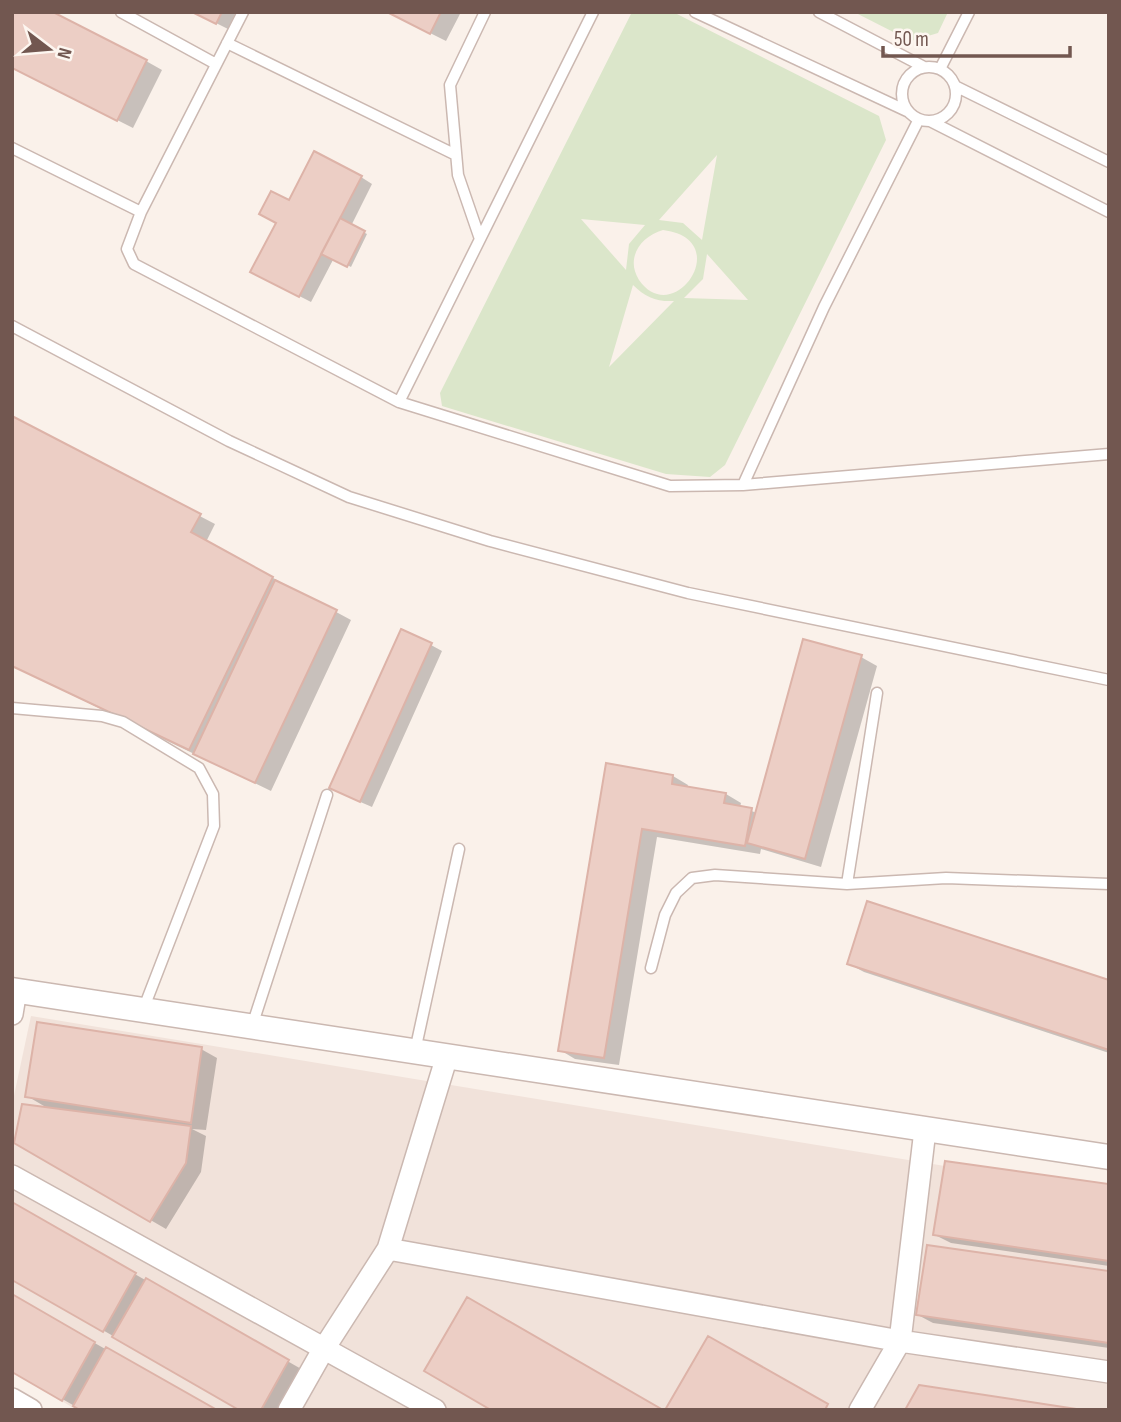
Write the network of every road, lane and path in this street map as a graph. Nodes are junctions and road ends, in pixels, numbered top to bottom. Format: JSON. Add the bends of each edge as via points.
{"nodes":[{"id":1,"x":121,"y":12,"type":"edge"},
{"id":2,"x":243,"y":12,"type":"edge"},
{"id":3,"x":485,"y":12,"type":"edge"},
{"id":4,"x":593,"y":12,"type":"edge"},
{"id":5,"x":695,"y":12,"type":"edge"},
{"id":6,"x":819,"y":12,"type":"edge"},
{"id":7,"x":970,"y":12,"type":"edge"},
{"id":8,"x":227,"y":43,"type":"junction"},
{"id":9,"x":216,"y":64,"type":"junction"},
{"id":10,"x":924,"y":67,"type":"junction"},
{"id":11,"x":940,"y":69,"type":"junction"},
{"id":12,"x":955,"y":86,"type":"junction"},
{"id":13,"x":919,"y":117,"type":"junction"},
{"id":14,"x":12,"y":148,"type":"edge"},
{"id":15,"x":456,"y":155,"type":"junction"},
{"id":16,"x":1109,"y":162,"type":"edge"},
{"id":17,"x":141,"y":212,"type":"junction"},
{"id":18,"x":1109,"y":212,"type":"edge"},
{"id":19,"x":480,"y":239,"type":"junction"},
{"id":20,"x":12,"y":326,"type":"edge"},
{"id":21,"x":399,"y":402,"type":"junction"},
{"id":22,"x":1109,"y":454,"type":"edge"},
{"id":23,"x":743,"y":485,"type":"junction"},
{"id":24,"x":1109,"y":680,"type":"edge"},
{"id":25,"x":877,"y":693,"type":"dead end"},
{"id":26,"x":12,"y":708,"type":"edge"},
{"id":27,"x":327,"y":795,"type":"dead end"},
{"id":28,"x":459,"y":849,"type":"dead end"},
{"id":29,"x":847,"y":884,"type":"junction"},
{"id":30,"x":1109,"y":884,"type":"edge"},
{"id":31,"x":651,"y":968,"type":"dead end"},
{"id":32,"x":14,"y":998,"type":"edge"},
{"id":33,"x":143,"y":1010,"type":"junction"},
{"id":34,"x":252,"y":1026,"type":"junction"},
{"id":35,"x":415,"y":1051,"type":"junction"},
{"id":36,"x":447,"y":1056,"type":"junction"},
{"id":37,"x":925,"y":1130,"type":"junction"},
{"id":38,"x":1109,"y":1157,"type":"edge"},
{"id":39,"x":12,"y":1176,"type":"edge"},
{"id":40,"x":388,"y":1249,"type":"junction"},
{"id":41,"x":900,"y":1341,"type":"junction"},
{"id":42,"x":323,"y":1350,"type":"junction"},
{"id":43,"x":1109,"y":1372,"type":"edge"},
{"id":44,"x":12,"y":1399,"type":"edge"},
{"id":45,"x":31,"y":1410,"type":"edge"},
{"id":46,"x":289,"y":1410,"type":"edge"},
{"id":47,"x":435,"y":1410,"type":"edge"},
{"id":48,"x":860,"y":1410,"type":"edge"}],
"edges":[{"from":1,"to":9,"type":"lane"},
{"from":2,"to":8,"type":"lane"},
{"from":3,"to":15,"type":"lane","via":[[450,85]]},
{"from":4,"to":19,"type":"lane"},
{"from":5,"to":13,"type":"lane"},
{"from":6,"to":10,"type":"lane"},
{"from":7,"to":11,"type":"lane"},
{"from":8,"to":9,"type":"lane"},
{"from":8,"to":15,"type":"lane"},
{"from":9,"to":17,"type":"lane"},
{"from":10,"to":11,"type":"lane"},
{"from":10,"to":13,"type":"lane","via":[[904,85],[904,104]]},
{"from":11,"to":12,"type":"lane"},
{"from":12,"to":13,"type":"lane","via":[[955,102],[946,115]]},
{"from":12,"to":16,"type":"lane"},
{"from":13,"to":18,"type":"lane"},
{"from":13,"to":23,"type":"lane","via":[[824,307]]},
{"from":14,"to":17,"type":"lane"},
{"from":15,"to":19,"type":"lane","via":[[458,175]]},
{"from":17,"to":21,"type":"lane","via":[[127,249],[134,264]]},
{"from":19,"to":21,"type":"lane"},
{"from":20,"to":24,"type":"lane","via":[[229,442],[349,497],[490,541],[688,593]]},
{"from":21,"to":23,"type":"lane","via":[[670,486]]},
{"from":22,"to":23,"type":"lane"},
{"from":25,"to":29,"type":"lane"},
{"from":26,"to":33,"type":"lane","via":[[123,722],[199,768],[213,794],[214,826]]},
{"from":27,"to":34,"type":"lane"},
{"from":28,"to":35,"type":"lane"},
{"from":29,"to":30,"type":"lane","via":[[946,878]]},
{"from":29,"to":31,"type":"lane","via":[[715,875],[692,878],[676,893],[664,915]]},
{"from":32,"to":33,"type":"street"},
{"from":33,"to":34,"type":"street"},
{"from":34,"to":35,"type":"street"},
{"from":35,"to":36,"type":"street"},
{"from":36,"to":37,"type":"street"},
{"from":36,"to":40,"type":"street"},
{"from":37,"to":38,"type":"street"},
{"from":37,"to":41,"type":"street"},
{"from":39,"to":42,"type":"street"},
{"from":40,"to":41,"type":"street"},
{"from":40,"to":42,"type":"street"},
{"from":41,"to":43,"type":"street"},
{"from":41,"to":48,"type":"street"},
{"from":42,"to":46,"type":"street"},
{"from":42,"to":47,"type":"street"},
{"from":44,"to":45,"type":"street"}]}
